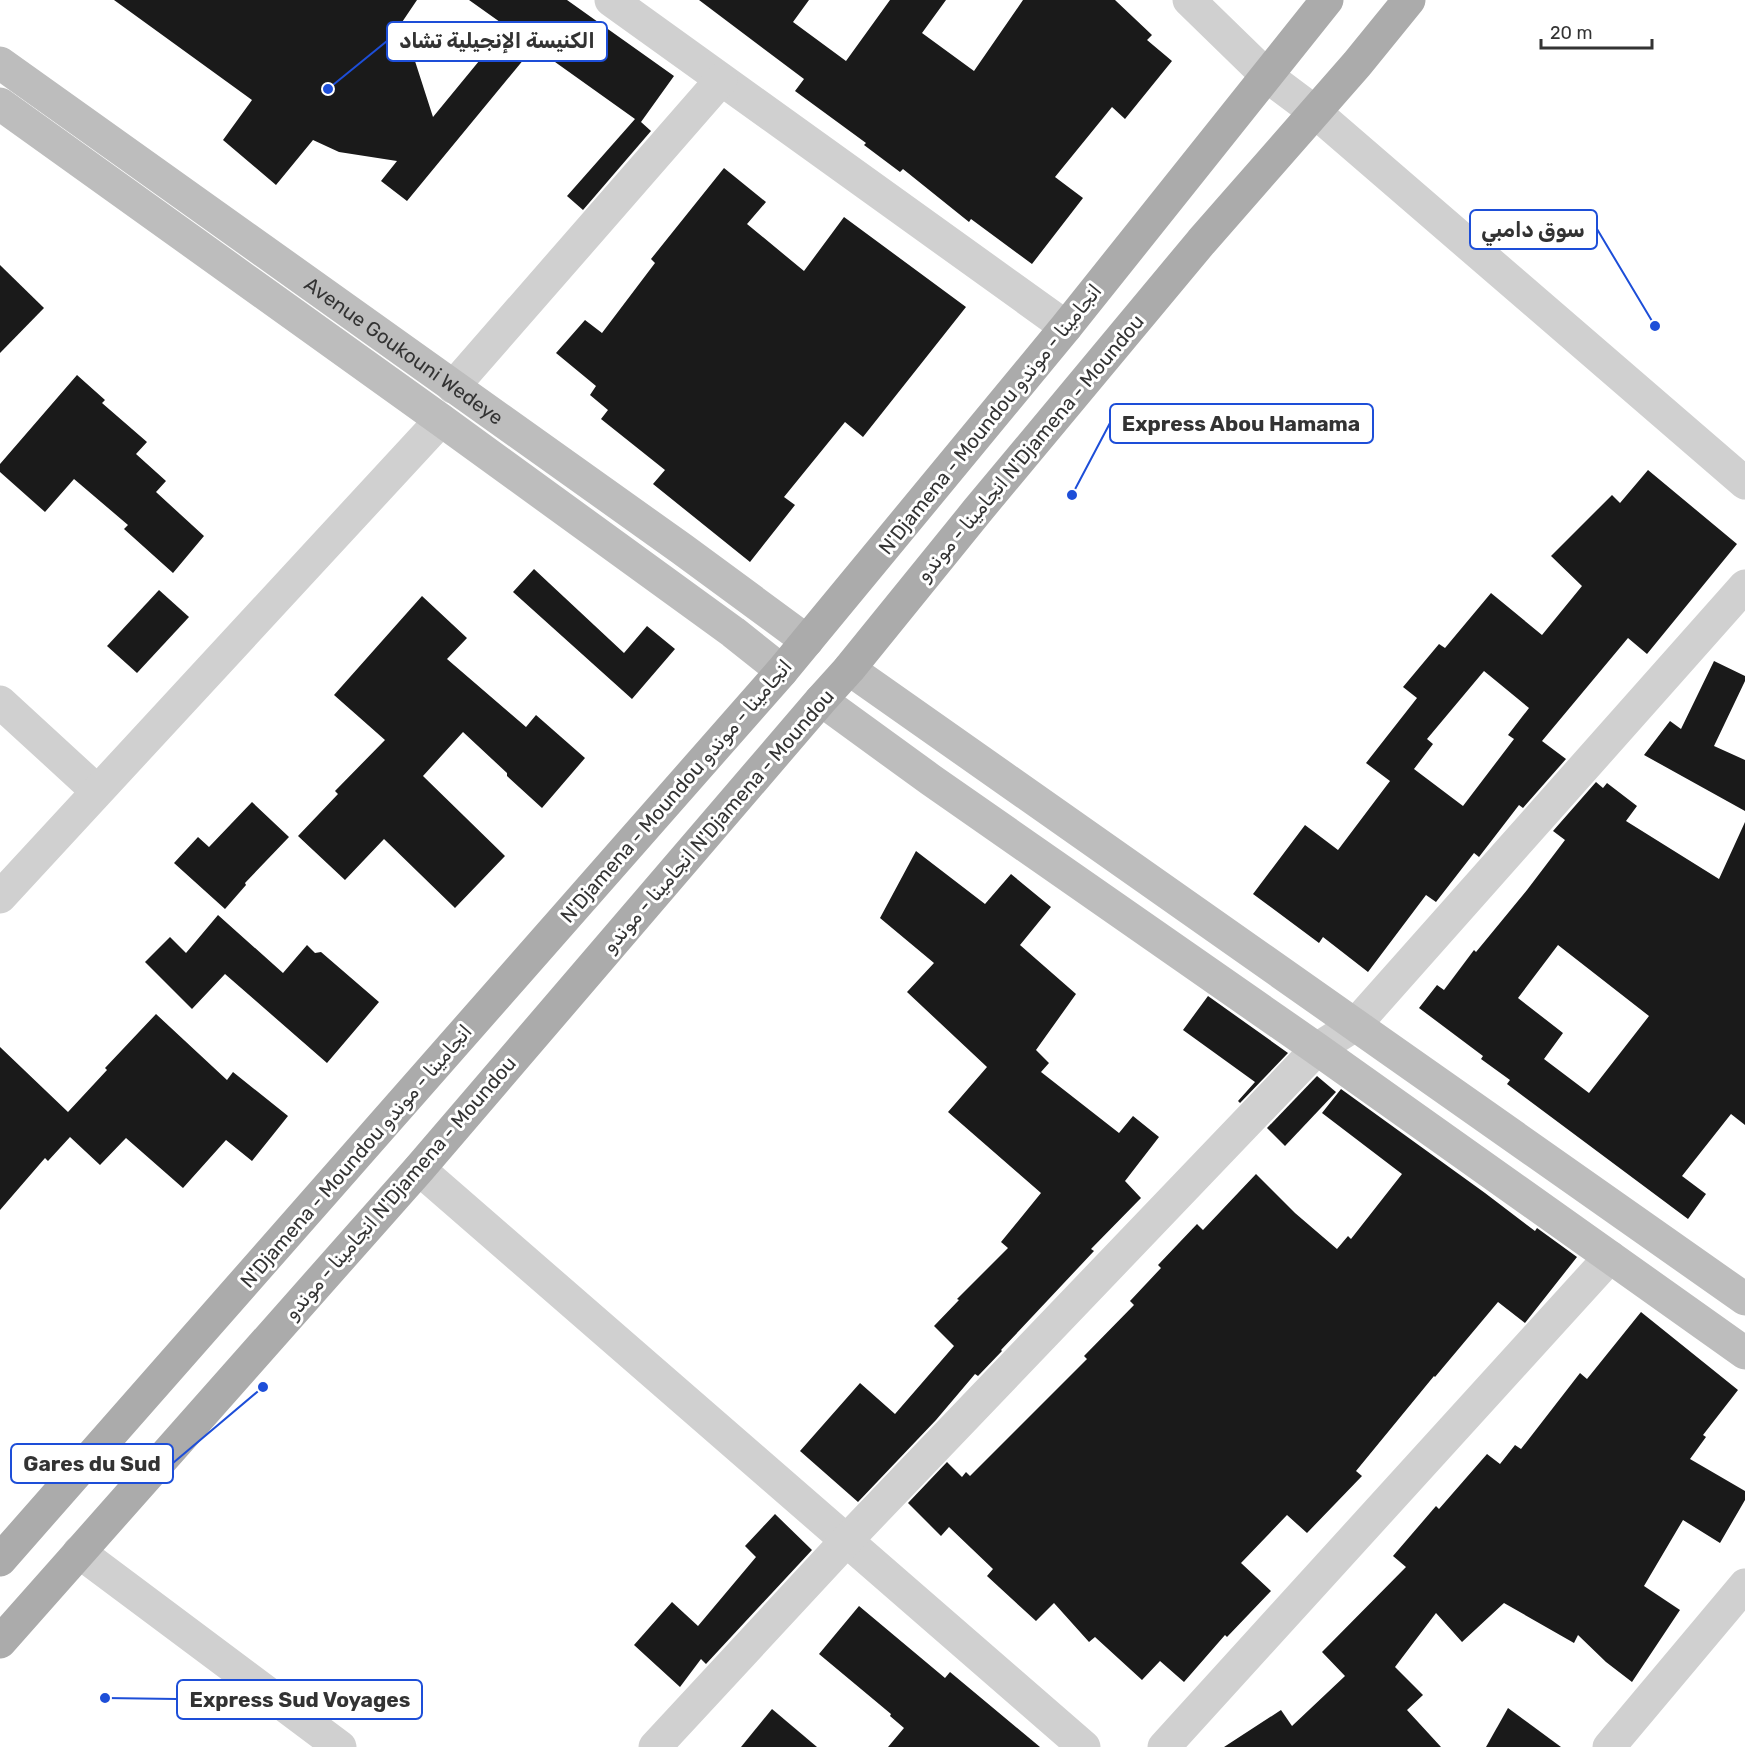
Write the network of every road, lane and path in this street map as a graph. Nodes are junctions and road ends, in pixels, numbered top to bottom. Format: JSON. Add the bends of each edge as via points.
{"nodes":[{"id":1,"x":611,"y":0,"type":"edge"},
{"id":2,"x":1189,"y":0,"type":"edge"},
{"id":3,"x":1420,"y":0,"type":"edge"},
{"id":4,"x":1322,"y":5,"type":"edge"},
{"id":5,"x":1399,"y":12,"type":"edge"},
{"id":6,"x":0,"y":63,"type":"edge"},
{"id":7,"x":1267,"y":76,"type":"junction"},
{"id":8,"x":721,"y":80,"type":"junction"},
{"id":9,"x":0,"y":104,"type":"edge"},
{"id":10,"x":1315,"y":112,"type":"junction"},
{"id":11,"x":1066,"y":327,"type":"junction"},
{"id":12,"x":453,"y":387,"type":"junction"},
{"id":13,"x":441,"y":420,"type":"junction"},
{"id":14,"x":1745,"y":483,"type":"edge"},
{"id":15,"x":1745,"y":586,"type":"edge"},
{"id":16,"x":807,"y":641,"type":"junction"},
{"id":17,"x":849,"y":669,"type":"junction"},
{"id":18,"x":783,"y":671,"type":"junction"},
{"id":19,"x":821,"y":700,"type":"junction"},
{"id":20,"x":0,"y":702,"type":"edge"},
{"id":21,"x":97,"y":791,"type":"junction"},
{"id":22,"x":0,"y":897,"type":"edge"},
{"id":23,"x":1355,"y":1025,"type":"junction"},
{"id":24,"x":1317,"y":1048,"type":"junction"},
{"id":25,"x":420,"y":1169,"type":"junction"},
{"id":26,"x":1610,"y":1257,"type":"junction"},
{"id":27,"x":1745,"y":1299,"type":"edge"},
{"id":28,"x":1745,"y":1353,"type":"edge"},
{"id":29,"x":846,"y":1541,"type":"junction"},
{"id":30,"x":79,"y":1552,"type":"junction"},
{"id":31,"x":0,"y":1560,"type":"edge"},
{"id":32,"x":1745,"y":1585,"type":"edge"},
{"id":33,"x":6,"y":1635,"type":"edge"},
{"id":34,"x":340,"y":1747,"type":"edge"},
{"id":35,"x":655,"y":1747,"type":"edge"},
{"id":36,"x":1084,"y":1747,"type":"edge"},
{"id":37,"x":1164,"y":1747,"type":"edge"},
{"id":38,"x":1609,"y":1747,"type":"edge"}],
"edges":[{"from":1,"to":8,"type":"street"},
{"from":2,"to":7,"type":"street"},
{"from":3,"to":5,"type":"main road","name":"انجامينا - موندو N'Djamena - Moundou"},
{"from":4,"to":7,"type":"main road","name":"N'Djamena - Moundou انجامينا - موندو"},
{"from":5,"to":10,"type":"main road","name":"انجامينا - موندو N'Djamena - Moundou"},
{"from":6,"to":12,"type":"street","name":"Avenue Goukouni Wedeye"},
{"from":7,"to":10,"type":"street"},
{"from":7,"to":11,"type":"main road","name":"N'Djamena - Moundou انجامينا - موندو"},
{"from":8,"to":11,"type":"street"},
{"from":8,"to":12,"type":"street"},
{"from":9,"to":13,"type":"street","name":"Avenue Goukouni Wedeye"},
{"from":10,"to":14,"type":"street"},
{"from":10,"to":17,"type":"main road","name":"انجامينا - موندو N'Djamena - Moundou","via":[[1164,287]]},
{"from":11,"to":16,"type":"main road","name":"N'Djamena - Moundou انجامينا - موندو"},
{"from":12,"to":16,"type":"street","name":"Avenue Goukouni Wedeye"},
{"from":13,"to":18,"type":"street","name":"Avenue Goukouni Wedeye"},
{"from":13,"to":21,"type":"street"},
{"from":15,"to":23,"type":"street"},
{"from":16,"to":18,"type":"main road","name":"N'Djamena - Moundou انجامينا - موندو"},
{"from":17,"to":19,"type":"main road","name":"انجامينا - موندو N'Djamena - Moundou"},
{"from":17,"to":23,"type":"street"},
{"from":18,"to":31,"type":"main road","name":"N'Djamena - Moundou انجامينا - موندو"},
{"from":19,"to":24,"type":"street"},
{"from":19,"to":25,"type":"main road","name":"انجامينا - موندو N'Djamena - Moundou"},
{"from":20,"to":21,"type":"street"},
{"from":21,"to":22,"type":"street"},
{"from":23,"to":24,"type":"street"},
{"from":23,"to":27,"type":"street"},
{"from":24,"to":26,"type":"street"},
{"from":24,"to":29,"type":"street"},
{"from":25,"to":29,"type":"street"},
{"from":25,"to":30,"type":"main road","name":"انجامينا - موندو N'Djamena - Moundou"},
{"from":26,"to":28,"type":"street"},
{"from":26,"to":37,"type":"street"},
{"from":29,"to":35,"type":"street"},
{"from":29,"to":36,"type":"street"},
{"from":30,"to":33,"type":"main road","name":"انجامينا - موندو N'Djamena - Moundou"},
{"from":30,"to":34,"type":"street"},
{"from":32,"to":38,"type":"street"}]}
